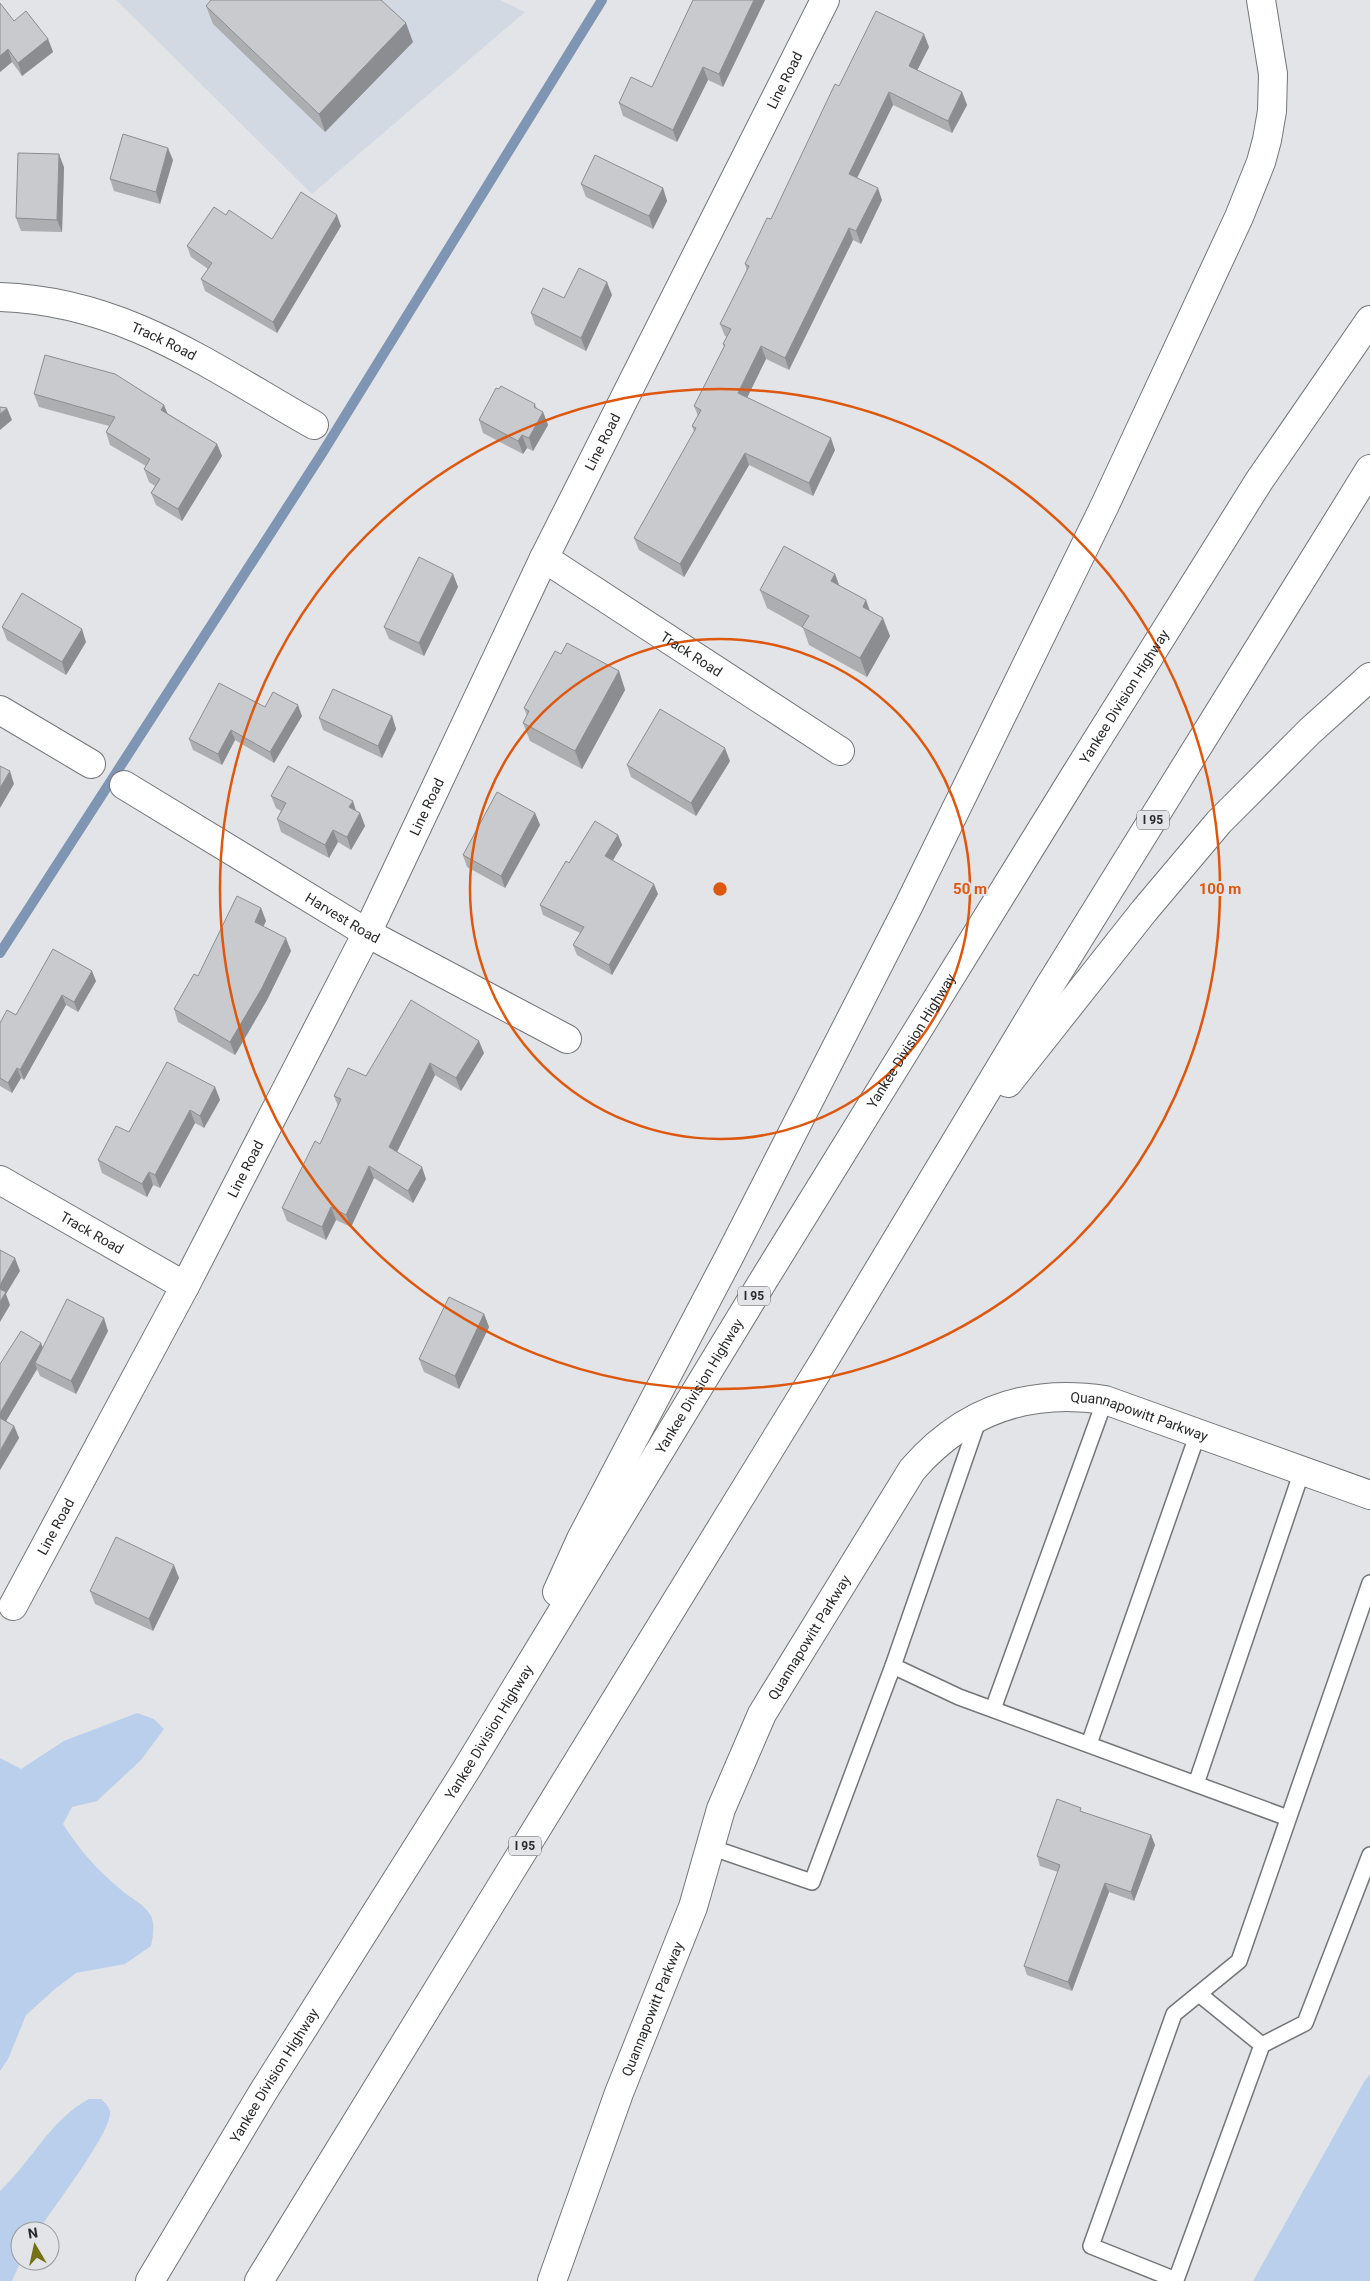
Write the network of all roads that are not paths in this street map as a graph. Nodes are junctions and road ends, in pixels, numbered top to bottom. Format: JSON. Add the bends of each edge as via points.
{"nodes":[{"id":1,"x":825,"y":0,"type":"edge"},
{"id":2,"x":1261,"y":0,"type":"edge"},
{"id":3,"x":0,"y":297,"type":"edge"},
{"id":4,"x":1370,"y":320,"type":"edge"},
{"id":5,"x":314,"y":425,"type":"dead end"},
{"id":6,"x":1370,"y":469,"type":"edge"},
{"id":7,"x":544,"y":558,"type":"junction"},
{"id":8,"x":1370,"y":676,"type":"edge"},
{"id":9,"x":0,"y":710,"type":"edge"},
{"id":10,"x":840,"y":751,"type":"dead end"},
{"id":11,"x":91,"y":764,"type":"dead end"},
{"id":12,"x":124,"y":785,"type":"dead end"},
{"id":13,"x":366,"y":933,"type":"junction"},
{"id":14,"x":568,"y":1039,"type":"dead end"},
{"id":15,"x":938,"y":1173,"type":"junction"},
{"id":16,"x":0,"y":1180,"type":"edge"},
{"id":17,"x":185,"y":1286,"type":"junction"},
{"id":18,"x":1104,"y":1400,"type":"junction"},
{"id":19,"x":980,"y":1416,"type":"junction"},
{"id":20,"x":1198,"y":1433,"type":"junction"},
{"id":21,"x":1302,"y":1471,"type":"junction"},
{"id":22,"x":1370,"y":1495,"type":"edge"},
{"id":23,"x":1370,"y":1583,"type":"edge"},
{"id":24,"x":13,"y":1606,"type":"dead end"},
{"id":25,"x":893,"y":1666,"type":"junction"},
{"id":26,"x":504,"y":1707,"type":"junction"},
{"id":27,"x":993,"y":1709,"type":"junction"},
{"id":28,"x":1089,"y":1744,"type":"junction"},
{"id":29,"x":1196,"y":1784,"type":"junction"},
{"id":30,"x":1288,"y":1818,"type":"junction"},
{"id":31,"x":710,"y":1847,"type":"junction"},
{"id":32,"x":1370,"y":1855,"type":"edge"},
{"id":33,"x":1199,"y":1994,"type":"junction"},
{"id":34,"x":1262,"y":2045,"type":"junction"},
{"id":35,"x":150,"y":2281,"type":"edge"},
{"id":36,"x":258,"y":2281,"type":"edge"},
{"id":37,"x":552,"y":2281,"type":"edge"}],
"edges":[{"from":1,"to":7,"type":"main road","name":"Line Road"},
{"from":2,"to":26,"type":"main road","via":[[1273,74],[1272,111],[1261,162],[1238,217],[1105,505],[908,907],[581,1539]]},
{"from":3,"to":5,"type":"main road","name":"Track Road","via":[[87,309],[155,334]]},
{"from":4,"to":26,"type":"main road","name":"Yankee Division Highway","number":"I 95","via":[[1259,480],[763,1281]]},
{"from":6,"to":15,"type":"main road","number":"I 95"},
{"from":7,"to":10,"type":"main road","name":"Track Road"},
{"from":7,"to":13,"type":"main road","name":"Line Road"},
{"from":8,"to":15,"type":"main road","via":[[1219,822],[1144,911]]},
{"from":9,"to":11,"type":"main road"},
{"from":12,"to":13,"type":"main road","name":"Harvest Road"},
{"from":13,"to":14,"type":"main road","name":"Harvest Road"},
{"from":13,"to":17,"type":"main road","name":"Line Road"},
{"from":15,"to":36,"type":"main road","number":"I 95"},
{"from":16,"to":17,"type":"main road","name":"Track Road"},
{"from":17,"to":24,"type":"main road","name":"Line Road"},
{"from":18,"to":19,"type":"main road","name":"Quannapowitt Parkway","via":[[1046,1397],[1008,1404]]},
{"from":18,"to":20,"type":"main road","name":"Quannapowitt Parkway"},
{"from":18,"to":27,"type":"lane"},
{"from":19,"to":25,"type":"lane"},
{"from":19,"to":31,"type":"main road","name":"Quannapowitt Parkway","via":[[954,1430],[912,1470],[762,1714],[721,1809]]},
{"from":20,"to":21,"type":"main road","name":"Quannapowitt Parkway"},
{"from":20,"to":28,"type":"lane"},
{"from":21,"to":22,"type":"main road","name":"Quannapowitt Parkway"},
{"from":21,"to":29,"type":"lane"},
{"from":23,"to":30,"type":"lane"},
{"from":25,"to":27,"type":"lane"},
{"from":25,"to":31,"type":"lane","via":[[812,1882]]},
{"from":26,"to":35,"type":"main road","name":"Yankee Division Highway","number":"I 95","via":[[263,2092]]},
{"from":27,"to":28,"type":"lane"},
{"from":28,"to":29,"type":"lane"},
{"from":29,"to":30,"type":"lane"},
{"from":30,"to":33,"type":"lane","via":[[1239,1961]]},
{"from":31,"to":37,"type":"main road","name":"Quannapowitt Parkway","via":[[693,1907],[619,2093]]},
{"from":32,"to":34,"type":"lane","via":[[1305,2023]]},
{"from":33,"to":34,"type":"lane"},
{"from":33,"to":34,"type":"lane","via":[[1174,2014],[1091,2246],[1176,2280]]}]}
